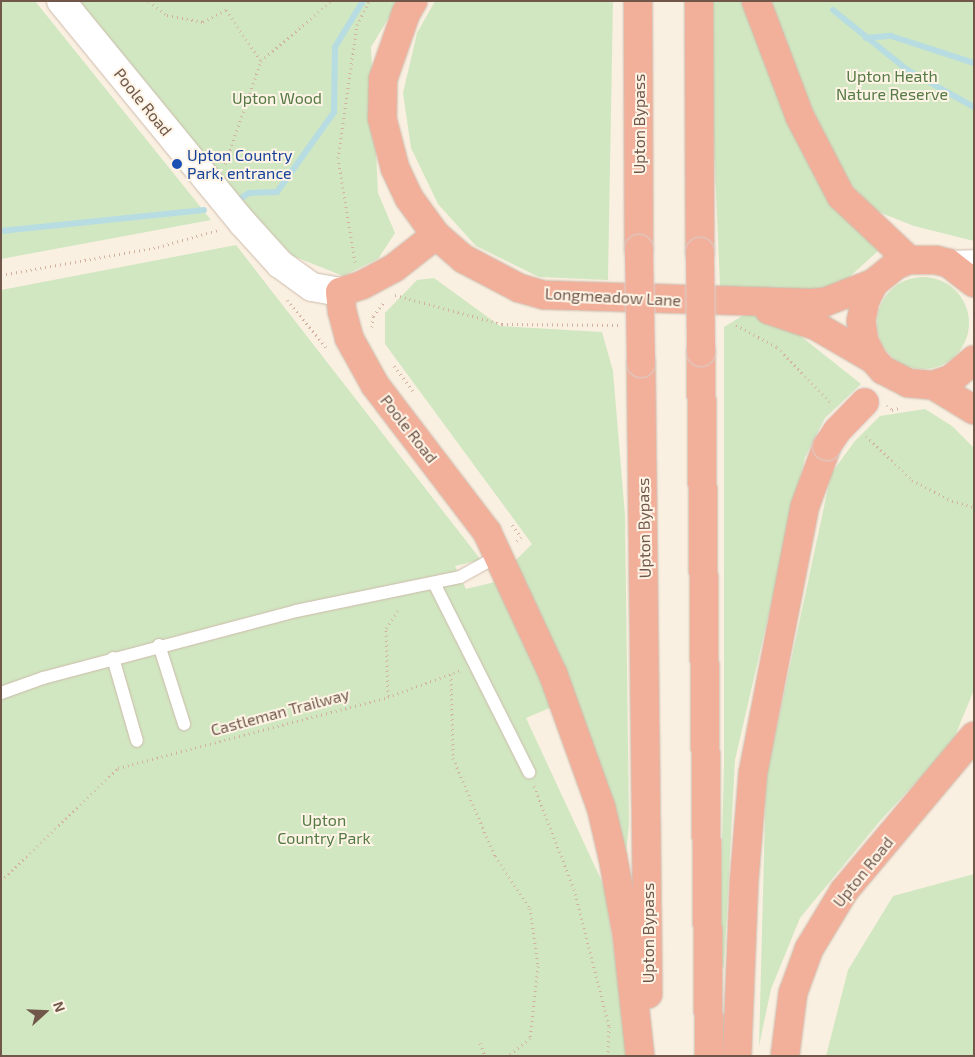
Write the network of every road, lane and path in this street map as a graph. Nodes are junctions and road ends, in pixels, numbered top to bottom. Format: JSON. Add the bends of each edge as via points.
{"nodes":[{"id":1,"x":61,"y":1,"type":"edge"},
{"id":2,"x":149,"y":1,"type":"edge"},
{"id":3,"x":331,"y":1,"type":"edge"},
{"id":4,"x":369,"y":1,"type":"edge"},
{"id":5,"x":414,"y":1,"type":"edge"},
{"id":6,"x":638,"y":1,"type":"edge"},
{"id":7,"x":699,"y":1,"type":"edge"},
{"id":8,"x":756,"y":1,"type":"edge"},
{"id":9,"x":261,"y":61,"type":"junction"},
{"id":10,"x":224,"y":172,"type":"dead end"},
{"id":11,"x":242,"y":222,"type":"junction"},
{"id":12,"x":436,"y":235,"type":"junction"},
{"id":13,"x":909,"y":260,"type":"junction"},
{"id":14,"x":961,"y":263,"type":"edge"},
{"id":15,"x":1,"y":275,"type":"edge"},
{"id":16,"x":874,"y":283,"type":"junction"},
{"id":17,"x":974,"y":283,"type":"edge"},
{"id":18,"x":351,"y":289,"type":"junction"},
{"id":19,"x":385,"y":301,"type":"dead end"},
{"id":20,"x":746,"y":302,"type":"junction"},
{"id":21,"x":375,"y":337,"type":"dead end"},
{"id":22,"x":873,"y":358,"type":"junction"},
{"id":23,"x":974,"y":360,"type":"edge"},
{"id":24,"x":896,"y":379,"type":"junction"},
{"id":25,"x":933,"y":384,"type":"junction"},
{"id":26,"x":974,"y":410,"type":"edge"},
{"id":27,"x":866,"y":436,"type":"dead end"},
{"id":28,"x":974,"y":507,"type":"edge"},
{"id":29,"x":500,"y":555,"type":"junction"},
{"id":30,"x":434,"y":583,"type":"junction"},
{"id":31,"x":406,"y":589,"type":"junction"},
{"id":32,"x":159,"y":645,"type":"junction"},
{"id":33,"x":113,"y":658,"type":"junction"},
{"id":34,"x":474,"y":665,"type":"junction"},
{"id":35,"x":451,"y":674,"type":"junction"},
{"id":36,"x":1,"y":693,"type":"edge"},
{"id":37,"x":388,"y":697,"type":"junction"},
{"id":38,"x":184,"y":724,"type":"dead end"},
{"id":39,"x":974,"y":736,"type":"edge"},
{"id":40,"x":137,"y":741,"type":"dead end"},
{"id":41,"x":528,"y":772,"type":"joint"},
{"id":42,"x":1,"y":881,"type":"edge"},
{"id":43,"x":480,"y":1043,"type":"dead end"},
{"id":44,"x":486,"y":1056,"type":"edge"},
{"id":45,"x":508,"y":1056,"type":"edge"},
{"id":46,"x":608,"y":1056,"type":"edge"},
{"id":47,"x":640,"y":1056,"type":"edge"},
{"id":48,"x":649,"y":1056,"type":"edge"},
{"id":49,"x":709,"y":1056,"type":"edge"},
{"id":50,"x":737,"y":1056,"type":"edge"},
{"id":51,"x":785,"y":1056,"type":"edge"}],
"edges":[{"from":1,"to":11,"type":"main road","name":"Poole Road"},
{"from":2,"to":9,"type":"path","via":[[167,15],[202,22],[226,10]]},
{"from":3,"to":9,"type":"path"},
{"from":4,"to":18,"type":"path","via":[[357,25],[338,158],[356,270]]},
{"from":5,"to":12,"type":"highway","name":"Longmeadow Lane","via":[[406,13],[383,79],[382,118],[396,168],[409,198]]},
{"from":6,"to":48,"type":"highway","name":"Upton Bypass","bridge":true},
{"from":7,"to":49,"type":"highway","bridge":true},
{"from":8,"to":13,"type":"highway","via":[[800,117],[842,196]]},
{"from":9,"to":10,"type":"path"},
{"from":11,"to":15,"type":"path","via":[[158,248]]},
{"from":11,"to":18,"type":"main road","name":"Poole Road","via":[[296,278],[312,287]]},
{"from":12,"to":18,"type":"highway","via":[[394,268]]},
{"from":12,"to":20,"type":"highway","name":"Longmeadow Lane","via":[[481,269],[544,296]]},
{"from":13,"to":14,"type":"highway"},
{"from":13,"to":16,"type":"highway","via":[[896,265]]},
{"from":14,"to":17,"type":"highway"},
{"from":16,"to":20,"type":"highway","name":"Longmeadow Lane","via":[[825,302]]},
{"from":16,"to":22,"type":"highway","via":[[865,301],[861,320],[864,341]]},
{"from":18,"to":29,"type":"highway","name":"Poole Road","via":[[349,338],[375,385],[472,508]]},
{"from":19,"to":21,"type":"path","via":[[373,316],[371,329]]},
{"from":20,"to":22,"type":"highway","name":"Longmeadow Lane","via":[[816,326]]},
{"from":22,"to":24,"type":"highway"},
{"from":23,"to":25,"type":"highway","via":[[951,379]]},
{"from":24,"to":25,"type":"highway","via":[[920,385]]},
{"from":24,"to":50,"type":"highway","bridge":true,"via":[[865,402],[837,431],[827,446],[806,506],[753,773],[744,882]]},
{"from":25,"to":26,"type":"highway"},
{"from":27,"to":28,"type":"path","via":[[918,484],[952,501]]},
{"from":29,"to":30,"type":"lane","via":[[460,577]]},
{"from":29,"to":47,"type":"highway","name":"Poole Road","via":[[553,674],[601,807],[619,888]]},
{"from":30,"to":31,"type":"lane"},
{"from":30,"to":34,"type":"lane"},
{"from":31,"to":32,"type":"lane","via":[[296,610]]},
{"from":31,"to":37,"type":"path","via":[[401,606],[386,628]]},
{"from":32,"to":33,"type":"lane"},
{"from":32,"to":38,"type":"lane"},
{"from":33,"to":36,"type":"lane"},
{"from":33,"to":40,"type":"lane"},
{"from":34,"to":35,"type":"path","name":"Castleman Trailway"},
{"from":34,"to":41,"type":"lane"},
{"from":35,"to":37,"type":"path","name":"Castleman Trailway"},
{"from":35,"to":45,"type":"path","via":[[453,758],[495,856],[530,908],[538,966],[530,1038]]},
{"from":37,"to":42,"type":"path","name":"Castleman Trailway","via":[[118,768]]},
{"from":39,"to":51,"type":"highway","name":"Upton Road","via":[[844,891],[809,949],[792,993]]},
{"from":41,"to":46,"type":"path","via":[[574,889],[608,1026]]},
{"from":43,"to":44,"type":"path"}]}
